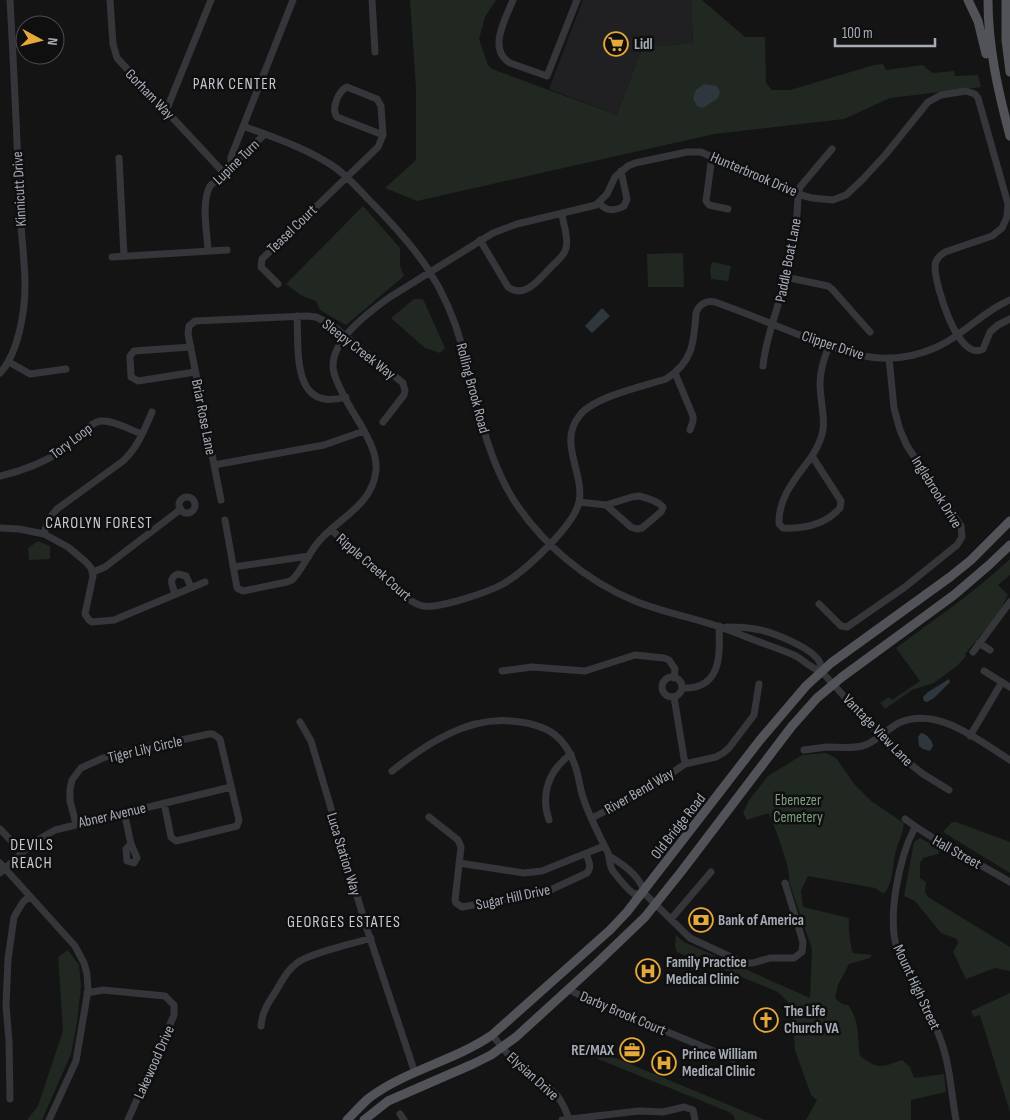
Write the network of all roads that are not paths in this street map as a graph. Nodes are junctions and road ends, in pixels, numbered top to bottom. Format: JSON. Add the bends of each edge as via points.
{"nodes":[{"id":1,"x":10,"y":0,"type":"edge"},
{"id":2,"x":110,"y":0,"type":"edge"},
{"id":3,"x":211,"y":0,"type":"edge"},
{"id":4,"x":293,"y":0,"type":"edge"},
{"id":5,"x":372,"y":0,"type":"edge"},
{"id":6,"x":513,"y":0,"type":"edge"},
{"id":7,"x":577,"y":0,"type":"edge"},
{"id":8,"x":968,"y":0,"type":"edge"},
{"id":9,"x":988,"y":0,"type":"edge"},
{"id":10,"x":1006,"y":0,"type":"edge"},
{"id":11,"x":375,"y":52,"type":"dead end"},
{"id":12,"x":1010,"y":72,"type":"edge"},
{"id":13,"x":994,"y":75,"type":"junction"},
{"id":14,"x":166,"y":111,"type":"junction"},
{"id":15,"x":243,"y":126,"type":"junction"},
{"id":16,"x":265,"y":134,"type":"junction"},
{"id":17,"x":383,"y":135,"type":"junction"},
{"id":18,"x":1010,"y":136,"type":"edge"},
{"id":19,"x":832,"y":149,"type":"dead end"},
{"id":20,"x":712,"y":156,"type":"junction"},
{"id":21,"x":119,"y":158,"type":"dead end"},
{"id":22,"x":231,"y":166,"type":"junction"},
{"id":23,"x":621,"y":171,"type":"junction"},
{"id":24,"x":224,"y":173,"type":"junction"},
{"id":25,"x":346,"y":177,"type":"junction"},
{"id":26,"x":798,"y":194,"type":"junction"},
{"id":27,"x":599,"y":202,"type":"junction"},
{"id":28,"x":728,"y":210,"type":"dead end"},
{"id":29,"x":562,"y":214,"type":"junction"},
{"id":30,"x":480,"y":240,"type":"junction"},
{"id":31,"x":208,"y":250,"type":"junction"},
{"id":32,"x":227,"y":250,"type":"dead end"},
{"id":33,"x":124,"y":256,"type":"junction"},
{"id":34,"x":112,"y":257,"type":"dead end"},
{"id":35,"x":430,"y":272,"type":"junction"},
{"id":36,"x":785,"y":277,"type":"junction"},
{"id":37,"x":278,"y":284,"type":"dead end"},
{"id":38,"x":1010,"y":300,"type":"edge"},
{"id":39,"x":297,"y":316,"type":"junction"},
{"id":40,"x":1010,"y":319,"type":"edge"},
{"id":41,"x":208,"y":320,"type":"joint"},
{"id":42,"x":772,"y":324,"type":"junction"},
{"id":43,"x":870,"y":332,"type":"dead end"},
{"id":44,"x":958,"y":335,"type":"junction"},
{"id":45,"x":346,"y":336,"type":"junction"},
{"id":46,"x":829,"y":346,"type":"junction"},
{"id":47,"x":191,"y":347,"type":"junction"},
{"id":48,"x":889,"y":358,"type":"junction"},
{"id":49,"x":9,"y":362,"type":"junction"},
{"id":50,"x":763,"y":366,"type":"dead end"},
{"id":51,"x":66,"y":369,"type":"dead end"},
{"id":52,"x":195,"y":372,"type":"junction"},
{"id":53,"x":0,"y":373,"type":"edge"},
{"id":54,"x":675,"y":373,"type":"junction"},
{"id":55,"x":346,"y":397,"type":"junction"},
{"id":56,"x":152,"y":412,"type":"dead end"},
{"id":57,"x":383,"y":422,"type":"dead end"},
{"id":58,"x":364,"y":430,"type":"junction"},
{"id":59,"x":690,"y":430,"type":"dead end"},
{"id":60,"x":142,"y":434,"type":"junction"},
{"id":61,"x":812,"y":456,"type":"junction"},
{"id":62,"x":214,"y":465,"type":"junction"},
{"id":63,"x":0,"y":476,"type":"edge"},
{"id":64,"x":221,"y":500,"type":"dead end"},
{"id":65,"x":579,"y":502,"type":"junction"},
{"id":66,"x":606,"y":505,"type":"junction"},
{"id":67,"x":181,"y":510,"type":"dead end"},
{"id":68,"x":225,"y":520,"type":"dead end"},
{"id":69,"x":1010,"y":521,"type":"edge"},
{"id":70,"x":0,"y":528,"type":"edge"},
{"id":71,"x":331,"y":529,"type":"junction"},
{"id":72,"x":44,"y":534,"type":"junction"},
{"id":73,"x":549,"y":544,"type":"junction"},
{"id":74,"x":1010,"y":544,"type":"edge"},
{"id":75,"x":309,"y":556,"type":"junction"},
{"id":76,"x":233,"y":567,"type":"junction"},
{"id":77,"x":93,"y":572,"type":"junction"},
{"id":78,"x":205,"y":582,"type":"dead end"},
{"id":79,"x":191,"y":587,"type":"junction"},
{"id":80,"x":175,"y":593,"type":"junction"},
{"id":81,"x":1010,"y":602,"type":"edge"},
{"id":82,"x":819,"y":604,"type":"dead end"},
{"id":83,"x":719,"y":626,"type":"junction"},
{"id":84,"x":979,"y":642,"type":"junction"},
{"id":85,"x":990,"y":650,"type":"dead end"},
{"id":86,"x":972,"y":652,"type":"dead end"},
{"id":87,"x":502,"y":671,"type":"dead end"},
{"id":88,"x":821,"y":671,"type":"junction"},
{"id":89,"x":984,"y":671,"type":"dead end"},
{"id":90,"x":674,"y":678,"type":"junction"},
{"id":91,"x":1002,"y":682,"type":"junction"},
{"id":92,"x":758,"y":684,"type":"dead end"},
{"id":93,"x":833,"y":684,"type":"junction"},
{"id":94,"x":1010,"y":687,"type":"edge"},
{"id":95,"x":682,"y":688,"type":"junction"},
{"id":96,"x":674,"y":697,"type":"junction"},
{"id":97,"x":300,"y":722,"type":"dead end"},
{"id":98,"x":881,"y":734,"type":"junction"},
{"id":99,"x":970,"y":736,"type":"junction"},
{"id":100,"x":804,"y":750,"type":"dead end"},
{"id":101,"x":571,"y":754,"type":"junction"},
{"id":102,"x":1010,"y":760,"type":"edge"},
{"id":103,"x":685,"y":764,"type":"junction"},
{"id":104,"x":392,"y":771,"type":"dead end"},
{"id":105,"x":231,"y":787,"type":"junction"},
{"id":106,"x":949,"y":790,"type":"dead end"},
{"id":107,"x":164,"y":803,"type":"junction"},
{"id":108,"x":124,"y":812,"type":"junction"},
{"id":109,"x":429,"y":817,"type":"dead end"},
{"id":110,"x":592,"y":818,"type":"junction"},
{"id":111,"x":905,"y":819,"type":"dead end"},
{"id":112,"x":549,"y":820,"type":"dead end"},
{"id":113,"x":76,"y":824,"type":"junction"},
{"id":114,"x":915,"y":826,"type":"junction"},
{"id":115,"x":0,"y":829,"type":"edge"},
{"id":116,"x":131,"y":844,"type":"dead end"},
{"id":117,"x":16,"y":846,"type":"dead end"},
{"id":118,"x":604,"y":846,"type":"junction"},
{"id":119,"x":586,"y":854,"type":"junction"},
{"id":120,"x":609,"y":856,"type":"junction"},
{"id":121,"x":459,"y":863,"type":"junction"},
{"id":122,"x":2,"y":868,"type":"edge"},
{"id":123,"x":711,"y":872,"type":"dead end"},
{"id":124,"x":1010,"y":882,"type":"edge"},
{"id":125,"x":785,"y":883,"type":"dead end"},
{"id":126,"x":644,"y":893,"type":"junction"},
{"id":127,"x":30,"y":896,"type":"junction"},
{"id":128,"x":655,"y":904,"type":"junction"},
{"id":129,"x":671,"y":919,"type":"junction"},
{"id":130,"x":370,"y":938,"type":"junction"},
{"id":131,"x":568,"y":989,"type":"junction"},
{"id":132,"x":87,"y":993,"type":"junction"},
{"id":133,"x":261,"y":1026,"type":"dead end"},
{"id":134,"x":492,"y":1035,"type":"junction"},
{"id":135,"x":503,"y":1047,"type":"junction"},
{"id":136,"x":734,"y":1059,"type":"dead end"},
{"id":137,"x":416,"y":1073,"type":"junction"},
{"id":138,"x":10,"y":1099,"type":"dead end"},
{"id":139,"x":49,"y":1120,"type":"edge"},
{"id":140,"x":128,"y":1120,"type":"edge"},
{"id":141,"x":347,"y":1120,"type":"edge"},
{"id":142,"x":364,"y":1120,"type":"edge"},
{"id":143,"x":566,"y":1120,"type":"edge"},
{"id":144,"x":695,"y":1120,"type":"edge"},
{"id":145,"x":956,"y":1120,"type":"edge"}],
"edges":[{"from":1,"to":49,"type":"street","name":"Kinnicutt Drive","via":[[25,287],[21,322]]},
{"from":2,"to":14,"type":"street","name":"Gorham Way","via":[[117,58]]},
{"from":3,"to":14,"type":"street"},
{"from":4,"to":15,"type":"street"},
{"from":5,"to":11,"type":"street"},
{"from":6,"to":7,"type":"street","via":[[499,36],[500,52],[510,63],[547,76]]},
{"from":8,"to":13,"type":"main road","via":[[978,21]]},
{"from":9,"to":13,"type":"main road"},
{"from":10,"to":12,"type":"main road"},
{"from":13,"to":18,"type":"main road"},
{"from":14,"to":24,"type":"street","name":"Gorham Way"},
{"from":15,"to":16,"type":"street","name":"Rolling Brook Road"},
{"from":15,"to":22,"type":"street","via":[[231,157]]},
{"from":16,"to":22,"type":"street","name":"Lupine Turn"},
{"from":16,"to":25,"type":"street","name":"Rolling Brook Road","via":[[317,157]]},
{"from":17,"to":17,"type":"street","via":[[337,117],[334,111],[342,90],[347,88],[380,102]]},
{"from":17,"to":25,"type":"street","via":[[378,147]]},
{"from":19,"to":26,"type":"street","via":[[803,183]]},
{"from":20,"to":23,"type":"street","name":"Hunterbrook Drive","via":[[687,152],[635,163]]},
{"from":20,"to":26,"type":"street","name":"Hunterbrook Drive"},
{"from":20,"to":28,"type":"street","via":[[706,201],[709,206]]},
{"from":21,"to":33,"type":"street"},
{"from":22,"to":24,"type":"street","name":"Lupine Turn"},
{"from":23,"to":27,"type":"street"},
{"from":23,"to":27,"type":"street","via":[[627,199],[624,206],[610,210],[604,209]]},
{"from":24,"to":31,"type":"street","name":"Lupine Turn","via":[[210,186],[206,197]]},
{"from":25,"to":35,"type":"street","name":"Rolling Brook Road","via":[[399,231]]},
{"from":25,"to":37,"type":"street","name":"Teasel Court","via":[[262,259],[261,267]]},
{"from":26,"to":36,"type":"street","name":"Paddle Boat Lane"},
{"from":26,"to":44,"type":"street","name":"Hunterbrook Drive","via":[[833,200],[846,195],[928,102],[941,95],[966,91],[975,94],[1008,211],[1000,231],[984,240],[945,252],[936,262],[945,311]]},
{"from":27,"to":29,"type":"street"},
{"from":29,"to":30,"type":"street","via":[[508,226]]},
{"from":29,"to":30,"type":"street","via":[[567,244],[565,253],[534,285],[522,290],[515,291],[508,286]]},
{"from":30,"to":35,"type":"street"},
{"from":31,"to":32,"type":"street"},
{"from":31,"to":33,"type":"street"},
{"from":33,"to":34,"type":"street"},
{"from":35,"to":45,"type":"street","via":[[374,309]]},
{"from":35,"to":73,"type":"street","name":"Rolling Brook Road","via":[[453,318],[495,463],[514,499]]},
{"from":36,"to":42,"type":"street","name":"Paddle Boat Lane"},
{"from":36,"to":43,"type":"street","via":[[828,286]]},
{"from":38,"to":44,"type":"street","name":"Clipper Drive"},
{"from":39,"to":41,"type":"street","name":"Sleepy Creek Way"},
{"from":39,"to":45,"type":"street","name":"Sleepy Creek Way","via":[[324,320]]},
{"from":39,"to":55,"type":"street","via":[[300,373],[304,385],[319,398],[334,400]]},
{"from":40,"to":44,"type":"street","via":[[994,328],[979,351],[968,349]]},
{"from":41,"to":47,"type":"street","name":"Briar Rose Lane","via":[[195,321],[189,326]]},
{"from":42,"to":46,"type":"street","name":"Clipper Drive"},
{"from":42,"to":50,"type":"street","name":"Paddle Boat Lane"},
{"from":42,"to":54,"type":"street","name":"Clipper Drive","via":[[707,301],[696,312],[693,344],[688,358]]},
{"from":44,"to":48,"type":"street","name":"Clipper Drive","via":[[924,353]]},
{"from":45,"to":55,"type":"street","via":[[335,353],[333,368]]},
{"from":45,"to":57,"type":"street","name":"Sleepy Creek Way","via":[[405,386],[403,397]]},
{"from":46,"to":48,"type":"street","name":"Clipper Drive","via":[[852,354]]},
{"from":46,"to":61,"type":"street","via":[[822,364],[820,383],[824,427],[820,444]]},
{"from":47,"to":52,"type":"street","name":"Briar Rose Lane"},
{"from":47,"to":52,"type":"street","via":[[134,351],[130,356],[131,377],[138,381]]},
{"from":48,"to":82,"type":"street","name":"Inglebrook Drive","via":[[894,408],[900,430],[907,446],[961,526],[962,537],[958,545],[927,569],[847,626],[841,626]]},
{"from":49,"to":51,"type":"street","via":[[30,374]]},
{"from":49,"to":53,"type":"street","name":"Kinnicutt Drive"},
{"from":52,"to":62,"type":"street","name":"Briar Rose Lane"},
{"from":54,"to":59,"type":"street","via":[[692,416]]},
{"from":54,"to":65,"type":"street","via":[[666,379],[598,401],[578,416],[570,441],[579,483]]},
{"from":55,"to":58,"type":"street"},
{"from":56,"to":60,"type":"street"},
{"from":58,"to":62,"type":"street","name":"Briar Rose Lane","via":[[324,445]]},
{"from":58,"to":71,"type":"street","via":[[374,456],[374,480],[356,509]]},
{"from":60,"to":63,"type":"street","name":"Tory Loop","via":[[108,421],[96,422],[60,452]]},
{"from":60,"to":72,"type":"street","via":[[123,461],[56,509]]},
{"from":61,"to":61,"type":"street","via":[[841,500],[840,508],[806,528],[783,528],[779,524],[779,513],[785,494]]},
{"from":62,"to":64,"type":"street"},
{"from":65,"to":66,"type":"street"},
{"from":65,"to":73,"type":"street","name":"Ripple Creek Court","via":[[567,526]]},
{"from":66,"to":66,"type":"street","via":[[639,496],[662,507],[661,512],[637,529]]},
{"from":67,"to":77,"type":"street","via":[[105,567]]},
{"from":68,"to":76,"type":"street"},
{"from":69,"to":88,"type":"main road","name":"Old Bridge Road","via":[[950,577]]},
{"from":70,"to":72,"type":"street"},
{"from":71,"to":73,"type":"street","name":"Ripple Creek Court","via":[[407,599],[423,606],[443,605],[502,585]]},
{"from":71,"to":75,"type":"street"},
{"from":72,"to":77,"type":"street","via":[[80,556]]},
{"from":73,"to":83,"type":"street","name":"Rolling Brook Road","via":[[582,572],[620,594]]},
{"from":74,"to":93,"type":"main road","name":"Old Bridge Road","via":[[954,595]]},
{"from":75,"to":76,"type":"street"},
{"from":75,"to":76,"type":"street","via":[[292,580],[243,591],[235,584]]},
{"from":77,"to":80,"type":"street","via":[[85,614],[92,622],[114,620]]},
{"from":78,"to":79,"type":"street"},
{"from":79,"to":80,"type":"street"},
{"from":79,"to":80,"type":"street","via":[[186,576],[175,575],[171,582]]},
{"from":81,"to":84,"type":"street"},
{"from":83,"to":88,"type":"street","name":"Rolling Brook Road","via":[[796,656],[812,669]]},
{"from":83,"to":88,"type":"street","name":"Rolling Brook Road","via":[[754,628],[786,638],[816,657]]},
{"from":83,"to":95,"type":"street","via":[[719,658],[714,672],[699,685]]},
{"from":84,"to":85,"type":"street"},
{"from":84,"to":86,"type":"street"},
{"from":87,"to":90,"type":"street","via":[[532,666],[585,671],[626,657],[640,656],[669,660],[675,669]]},
{"from":88,"to":93,"type":"street","name":"Rolling Brook Road"},
{"from":88,"to":126,"type":"main road","name":"Old Bridge Road","via":[[760,740]]},
{"from":89,"to":91,"type":"street"},
{"from":90,"to":95,"type":"street"},
{"from":90,"to":96,"type":"street","via":[[666,680],[662,687],[666,695]]},
{"from":91,"to":94,"type":"street"},
{"from":91,"to":99,"type":"street"},
{"from":92,"to":103,"type":"street","via":[[754,715],[729,748],[716,757]]},
{"from":93,"to":98,"type":"street","name":"Vantage View Lane"},
{"from":93,"to":128,"type":"main road","name":"Old Bridge Road","via":[[796,721]]},
{"from":95,"to":96,"type":"street"},
{"from":96,"to":103,"type":"street"},
{"from":97,"to":130,"type":"street","name":"Luca Station Way","via":[[311,741]]},
{"from":98,"to":99,"type":"street","via":[[908,720],[929,718],[946,722]]},
{"from":98,"to":100,"type":"street","via":[[862,746]]},
{"from":98,"to":106,"type":"street","name":"Vantage View Lane","via":[[892,749],[912,766]]},
{"from":99,"to":102,"type":"street"},
{"from":101,"to":104,"type":"street","via":[[564,742],[551,731],[533,724],[491,721],[456,731],[425,746]]},
{"from":101,"to":110,"type":"street","via":[[584,802]]},
{"from":101,"to":112,"type":"street","via":[[558,765],[548,783],[544,801]]},
{"from":103,"to":110,"type":"street","name":"River Bend Way","via":[[650,788]]},
{"from":105,"to":107,"type":"street","name":"Abner Avenue"},
{"from":105,"to":107,"type":"street","name":"Tiger Lily Circle","via":[[237,826],[180,841],[171,837]]},
{"from":105,"to":113,"type":"street","name":"Tiger Lily Circle","via":[[220,739],[213,734],[121,753],[81,768],[72,780],[70,796]]},
{"from":107,"to":108,"type":"street","name":"Abner Avenue"},
{"from":108,"to":113,"type":"street","name":"Abner Avenue"},
{"from":108,"to":116,"type":"street"},
{"from":109,"to":121,"type":"street","name":"Sugar Hill Drive","via":[[460,842]]},
{"from":110,"to":118,"type":"street"},
{"from":111,"to":114,"type":"street","name":"Hall Street"},
{"from":113,"to":122,"type":"street","name":"Abner Avenue","via":[[44,835]]},
{"from":114,"to":124,"type":"street","name":"Hall Street"},
{"from":114,"to":145,"type":"street","name":"Mount High Street","via":[[903,855],[893,933],[902,961],[939,1035]]},
{"from":115,"to":117,"type":"street"},
{"from":118,"to":119,"type":"street"},
{"from":118,"to":120,"type":"street"},
{"from":119,"to":121,"type":"street","via":[[533,873]]},
{"from":119,"to":121,"type":"street","name":"Sugar Hill Drive","via":[[589,870],[559,887],[532,896],[462,907],[455,900]]},
{"from":120,"to":126,"type":"street","via":[[624,865],[642,883]]},
{"from":120,"to":126,"type":"street","via":[[612,870],[630,891]]},
{"from":122,"to":127,"type":"street"},
{"from":123,"to":129,"type":"street"},
{"from":125,"to":129,"type":"street","via":[[803,942],[802,952],[794,958],[770,958],[744,964],[696,942]]},
{"from":126,"to":128,"type":"street"},
{"from":126,"to":134,"type":"main road","name":"Old Bridge Road","via":[[610,930]]},
{"from":127,"to":132,"type":"street","via":[[78,951],[87,974]]},
{"from":127,"to":138,"type":"street","via":[[14,917],[8,959],[6,1005]]},
{"from":128,"to":129,"type":"street"},
{"from":128,"to":131,"type":"main road","name":"Old Bridge Road","via":[[623,939]]},
{"from":130,"to":133,"type":"street","via":[[296,964],[266,1005]]},
{"from":130,"to":137,"type":"street","name":"Luca Station Way"},
{"from":131,"to":135,"type":"main road","name":"Old Bridge Road"},
{"from":131,"to":136,"type":"street","name":"Darby Brook Court"},
{"from":132,"to":139,"type":"street","via":[[76,1061]]},
{"from":132,"to":140,"type":"street","name":"Lakewood Drive","via":[[103,990],[165,996],[174,1006],[174,1016]]},
{"from":134,"to":135,"type":"street","name":"Elysian Drive"},
{"from":134,"to":137,"type":"main road","name":"Old Bridge Road"},
{"from":135,"to":142,"type":"main road","name":"Old Bridge Road","via":[[473,1064],[388,1101]]},
{"from":135,"to":143,"type":"street","name":"Elysian Drive","via":[[526,1073],[555,1092],[564,1104]]},
{"from":137,"to":141,"type":"main road","name":"Old Bridge Road","via":[[368,1099]]},
{"from":143,"to":144,"type":"street","via":[[639,1110],[663,1112],[684,1107],[693,1110]]}]}
